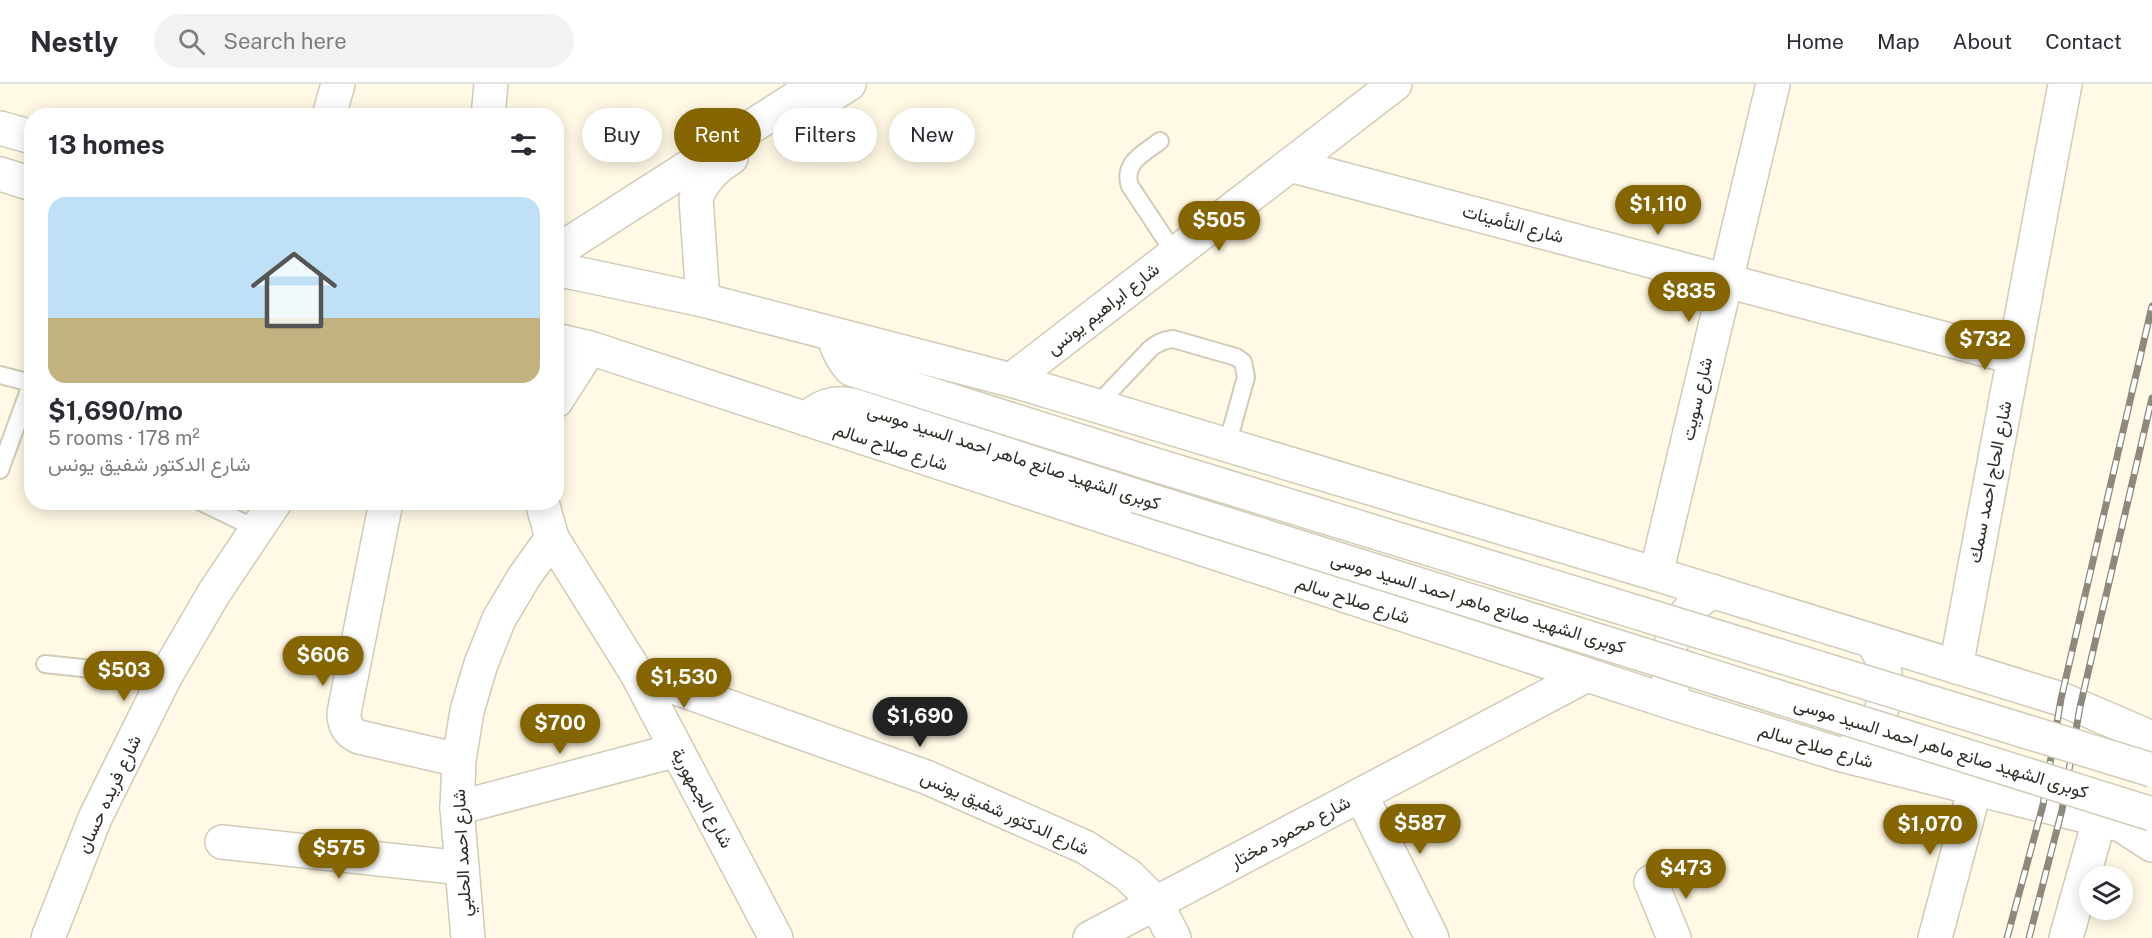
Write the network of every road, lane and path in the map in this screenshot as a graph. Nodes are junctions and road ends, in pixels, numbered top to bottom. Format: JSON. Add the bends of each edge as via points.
{"nodes":[{"id":1,"x":338,"y":84,"type":"edge"},
{"id":2,"x":491,"y":84,"type":"edge"},
{"id":3,"x":818,"y":84,"type":"edge"},
{"id":4,"x":849,"y":84,"type":"edge"},
{"id":5,"x":1395,"y":84,"type":"edge"},
{"id":6,"x":1773,"y":84,"type":"edge"},
{"id":7,"x":2065,"y":84,"type":"edge"},
{"id":8,"x":331,"y":108,"type":"edge"},
{"id":9,"x":489,"y":108,"type":"edge"},
{"id":10,"x":0,"y":128,"type":"edge"},
{"id":11,"x":24,"y":135,"type":"edge"},
{"id":12,"x":1160,"y":141,"type":"dead end"},
{"id":13,"x":1290,"y":165,"type":"junction"},
{"id":14,"x":0,"y":174,"type":"edge"},
{"id":15,"x":24,"y":182,"type":"edge"},
{"id":16,"x":564,"y":247,"type":"edge"},
{"id":17,"x":1175,"y":254,"type":"junction"},
{"id":18,"x":564,"y":271,"type":"edge"},
{"id":19,"x":1726,"y":281,"type":"junction"},
{"id":20,"x":703,"y":300,"type":"junction"},
{"id":21,"x":833,"y":334,"type":"junction"},
{"id":22,"x":564,"y":342,"type":"edge"},
{"id":23,"x":590,"y":348,"type":"junction"},
{"id":24,"x":2013,"y":357,"type":"junction"},
{"id":25,"x":0,"y":375,"type":"edge"},
{"id":26,"x":24,"y":380,"type":"edge"},
{"id":27,"x":1011,"y":380,"type":"junction"},
{"id":28,"x":564,"y":389,"type":"edge"},
{"id":29,"x":24,"y":399,"type":"edge"},
{"id":30,"x":1096,"y":406,"type":"junction"},
{"id":31,"x":806,"y":419,"type":"junction"},
{"id":32,"x":1227,"y":445,"type":"junction"},
{"id":33,"x":3,"y":451,"type":"edge"},
{"id":34,"x":0,"y":470,"type":"edge"},
{"id":35,"x":238,"y":510,"type":"edge"},
{"id":36,"x":384,"y":510,"type":"edge"},
{"id":37,"x":544,"y":510,"type":"edge"},
{"id":38,"x":266,"y":516,"type":"edge"},
{"id":39,"x":552,"y":538,"type":"junction"},
{"id":40,"x":1656,"y":574,"type":"junction"},
{"id":41,"x":1712,"y":591,"type":"junction"},
{"id":42,"x":1872,"y":641,"type":"junction"},
{"id":43,"x":45,"y":664,"type":"dead end"},
{"id":44,"x":1956,"y":667,"type":"junction"},
{"id":45,"x":637,"y":674,"type":"junction"},
{"id":46,"x":1585,"y":676,"type":"junction"},
{"id":47,"x":165,"y":677,"type":"junction"},
{"id":48,"x":1678,"y":705,"type":"junction"},
{"id":49,"x":677,"y":750,"type":"junction"},
{"id":50,"x":1842,"y":754,"type":"junction"},
{"id":51,"x":2149,"y":759,"type":"edge"},
{"id":52,"x":459,"y":760,"type":"junction"},
{"id":53,"x":1975,"y":788,"type":"junction"},
{"id":54,"x":1361,"y":795,"type":"junction"},
{"id":55,"x":456,"y":808,"type":"junction"},
{"id":56,"x":2152,"y":814,"type":"edge"},
{"id":57,"x":2099,"y":820,"type":"junction"},
{"id":58,"x":222,"y":842,"type":"dead end"},
{"id":59,"x":2152,"y":845,"type":"edge"},
{"id":60,"x":462,"y":868,"type":"junction"},
{"id":61,"x":1650,"y":882,"type":"dead end"},
{"id":62,"x":1156,"y":903,"type":"junction"},
{"id":63,"x":48,"y":938,"type":"edge"},
{"id":64,"x":468,"y":938,"type":"edge"},
{"id":65,"x":776,"y":938,"type":"edge"},
{"id":66,"x":1090,"y":938,"type":"edge"},
{"id":67,"x":1174,"y":938,"type":"edge"},
{"id":68,"x":1432,"y":938,"type":"edge"},
{"id":69,"x":1674,"y":938,"type":"edge"},
{"id":70,"x":1935,"y":938,"type":"edge"},
{"id":71,"x":2066,"y":938,"type":"edge"}],
"edges":[{"from":1,"to":8,"type":"street"},
{"from":2,"to":9,"type":"street"},
{"from":3,"to":16,"type":"street"},
{"from":4,"to":20,"type":"street","via":[[716,168],[701,185],[696,198]]},
{"from":5,"to":13,"type":"street","name":"شارع ابراهيم يونس"},
{"from":6,"to":19,"type":"street","name":"شارع سويت"},
{"from":7,"to":24,"type":"street","name":"شارع الحاج احمد سمك"},
{"from":10,"to":11,"type":"street"},
{"from":12,"to":17,"type":"lane","via":[[1132,161],[1127,178]]},
{"from":13,"to":17,"type":"street","name":"شارع ابراهيم يونس"},
{"from":13,"to":19,"type":"street","name":"شارع التأمينات"},
{"from":14,"to":15,"type":"street"},
{"from":17,"to":27,"type":"street","name":"شارع ابراهيم يونس"},
{"from":18,"to":20,"type":"street"},
{"from":19,"to":24,"type":"street","name":"شارع التأمينات"},
{"from":19,"to":40,"type":"street","name":"شارع سويت"},
{"from":20,"to":21,"type":"street"},
{"from":21,"to":27,"type":"street"},
{"from":21,"to":51,"type":"street","name":"كوبرى الشهيد صانع ماهر احمد السيد موسى","bridge":true,"via":[[851,369],[1149,463]]},
{"from":22,"to":23,"type":"street","name":"شارع صلاح سالم"},
{"from":23,"to":28,"type":"street"},
{"from":23,"to":31,"type":"street","name":"شارع صلاح سالم"},
{"from":24,"to":44,"type":"street","name":"شارع الحاج احمد سمك"},
{"from":25,"to":26,"type":"lane"},
{"from":27,"to":30,"type":"street"},
{"from":29,"to":33,"type":"lane"},
{"from":30,"to":32,"type":"street"},
{"from":30,"to":32,"type":"lane","via":[[1150,349],[1165,340],[1236,357],[1243,362],[1246,377]]},
{"from":31,"to":46,"type":"street","name":"شارع صلاح سالم"},
{"from":31,"to":56,"type":"street","name":"كوبرى الشهيد صانع ماهر احمد السيد موسى","bridge":true,"via":[[829,405],[852,405]]},
{"from":32,"to":40,"type":"street"},
{"from":33,"to":34,"type":"lane"},
{"from":35,"to":38,"type":"lane"},
{"from":36,"to":52,"type":"street","via":[[344,721],[352,734],[359,737]]},
{"from":37,"to":39,"type":"street","name":"شارع الجمهورية"},
{"from":38,"to":47,"type":"street","name":"شارع فريده حسان","via":[[214,593]]},
{"from":39,"to":45,"type":"street","name":"شارع الجمهورية"},
{"from":39,"to":52,"type":"street","name":"شارع احمد الحلبي","via":[[524,577],[496,628],[467,711]]},
{"from":40,"to":41,"type":"street"},
{"from":41,"to":42,"type":"street"},
{"from":41,"to":48,"type":"street","via":[[1691,607],[1676,629],[1668,654],[1670,681]]},
{"from":42,"to":44,"type":"street"},
{"from":42,"to":50,"type":"street","via":[[1883,661],[1884,705],[1861,742]]},
{"from":43,"to":47,"type":"lane"},
{"from":44,"to":51,"type":"street","via":[[2061,699]]},
{"from":45,"to":49,"type":"street","name":"شارع الجمهورية"},
{"from":45,"to":62,"type":"street","name":"شارع الدكتور شفيق يونس","via":[[946,786],[1085,847],[1128,875]]},
{"from":46,"to":48,"type":"street","name":"شارع صلاح سالم"},
{"from":46,"to":54,"type":"street","name":"شارع محمود مختار"},
{"from":47,"to":63,"type":"street","name":"شارع فريده حسان","via":[[95,818]]},
{"from":48,"to":50,"type":"street","name":"شارع صلاح سالم"},
{"from":49,"to":55,"type":"street"},
{"from":49,"to":65,"type":"street","name":"شارع الجمهورية"},
{"from":50,"to":53,"type":"street","name":"شارع صلاح سالم"},
{"from":52,"to":55,"type":"street","name":"شارع احمد الحلبي"},
{"from":53,"to":57,"type":"street","name":"شارع صلاح سالم"},
{"from":53,"to":70,"type":"street"},
{"from":54,"to":62,"type":"street","name":"شارع محمود مختار"},
{"from":54,"to":68,"type":"street"},
{"from":55,"to":60,"type":"street","name":"شارع احمد الحلبي"},
{"from":57,"to":59,"type":"street","name":"شارع صلاح سالم","via":[[2121,825]]},
{"from":57,"to":71,"type":"street"},
{"from":58,"to":60,"type":"street"},
{"from":60,"to":64,"type":"street","name":"شارع احمد الحلبي"},
{"from":61,"to":69,"type":"street"},
{"from":62,"to":66,"type":"street","name":"شارع محمود مختار"},
{"from":62,"to":67,"type":"street","name":"شارع الدكتور شفيق يونس"}]}
